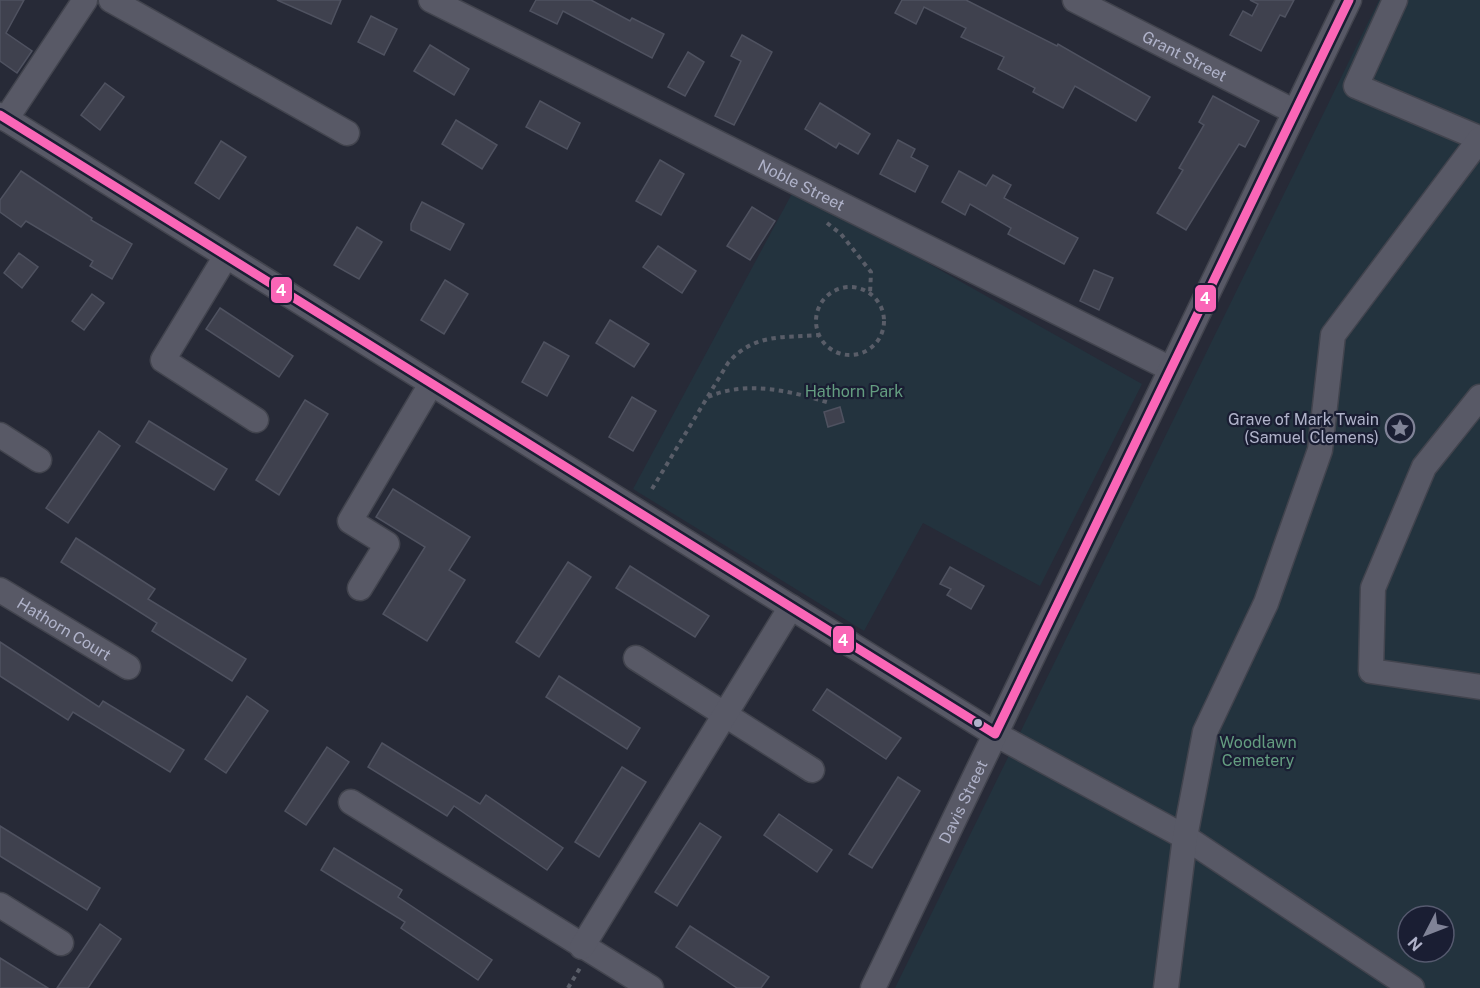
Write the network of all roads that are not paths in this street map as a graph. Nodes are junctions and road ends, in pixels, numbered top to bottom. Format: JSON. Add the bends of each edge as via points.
{"nodes":[{"id":1,"x":85,"y":0,"type":"edge"},
{"id":2,"x":111,"y":0,"type":"edge"},
{"id":3,"x":432,"y":0,"type":"edge"},
{"id":4,"x":1075,"y":0,"type":"edge"},
{"id":5,"x":1349,"y":0,"type":"edge"},
{"id":6,"x":1395,"y":0,"type":"edge"},
{"id":7,"x":1294,"y":112,"type":"junction"},
{"id":8,"x":3,"y":117,"type":"edge"},
{"id":9,"x":347,"y":133,"type":"dead end"},
{"id":10,"x":1480,"y":139,"type":"edge"},
{"id":11,"x":226,"y":256,"type":"junction"},
{"id":12,"x":1171,"y":369,"type":"junction"},
{"id":13,"x":431,"y":384,"type":"junction"},
{"id":14,"x":1480,"y":397,"type":"edge"},
{"id":15,"x":256,"y":420,"type":"dead end"},
{"id":16,"x":0,"y":435,"type":"edge"},
{"id":17,"x":39,"y":460,"type":"dead end"},
{"id":18,"x":360,"y":588,"type":"dead end"},
{"id":19,"x":0,"y":590,"type":"edge"},
{"id":20,"x":791,"y":607,"type":"junction"},
{"id":21,"x":636,"y":658,"type":"dead end"},
{"id":22,"x":128,"y":667,"type":"dead end"},
{"id":23,"x":1480,"y":687,"type":"edge"},
{"id":24,"x":726,"y":715,"type":"junction"},
{"id":25,"x":995,"y":734,"type":"junction"},
{"id":26,"x":813,"y":770,"type":"dead end"},
{"id":27,"x":351,"y":802,"type":"dead end"},
{"id":28,"x":1185,"y":837,"type":"junction"},
{"id":29,"x":0,"y":905,"type":"edge"},
{"id":30,"x":61,"y":943,"type":"dead end"},
{"id":31,"x":582,"y":946,"type":"junction"},
{"id":32,"x":1169,"y":987,"type":"edge"},
{"id":33,"x":651,"y":988,"type":"edge"},
{"id":34,"x":873,"y":988,"type":"edge"},
{"id":35,"x":1412,"y":988,"type":"edge"}],
"edges":[{"from":1,"to":8,"type":"street"},
{"from":2,"to":9,"type":"street"},
{"from":3,"to":12,"type":"street","name":"Noble Street"},
{"from":4,"to":7,"type":"street","name":"Grant Street"},
{"from":5,"to":7,"type":"street","name":"Davis Street"},
{"from":6,"to":10,"type":"street","via":[[1356,86]]},
{"from":7,"to":12,"type":"street","name":"Davis Street"},
{"from":8,"to":11,"type":"street"},
{"from":10,"to":28,"type":"street","via":[[1333,335],[1320,450],[1266,603],[1205,732]]},
{"from":11,"to":13,"type":"street"},
{"from":11,"to":15,"type":"street","via":[[163,360]]},
{"from":12,"to":25,"type":"street","name":"Davis Street"},
{"from":13,"to":18,"type":"street","via":[[350,520],[387,544]]},
{"from":13,"to":20,"type":"street"},
{"from":14,"to":23,"type":"street","via":[[1424,467],[1373,588],[1371,671]]},
{"from":16,"to":17,"type":"street"},
{"from":19,"to":22,"type":"street","name":"Hathorn Court"},
{"from":20,"to":24,"type":"street"},
{"from":20,"to":25,"type":"street"},
{"from":21,"to":24,"type":"street"},
{"from":24,"to":26,"type":"street"},
{"from":24,"to":31,"type":"street"},
{"from":25,"to":28,"type":"street"},
{"from":25,"to":34,"type":"street","name":"Davis Street"},
{"from":27,"to":31,"type":"street"},
{"from":28,"to":32,"type":"street"},
{"from":28,"to":35,"type":"street"},
{"from":29,"to":30,"type":"street"},
{"from":31,"to":33,"type":"street"}]}
